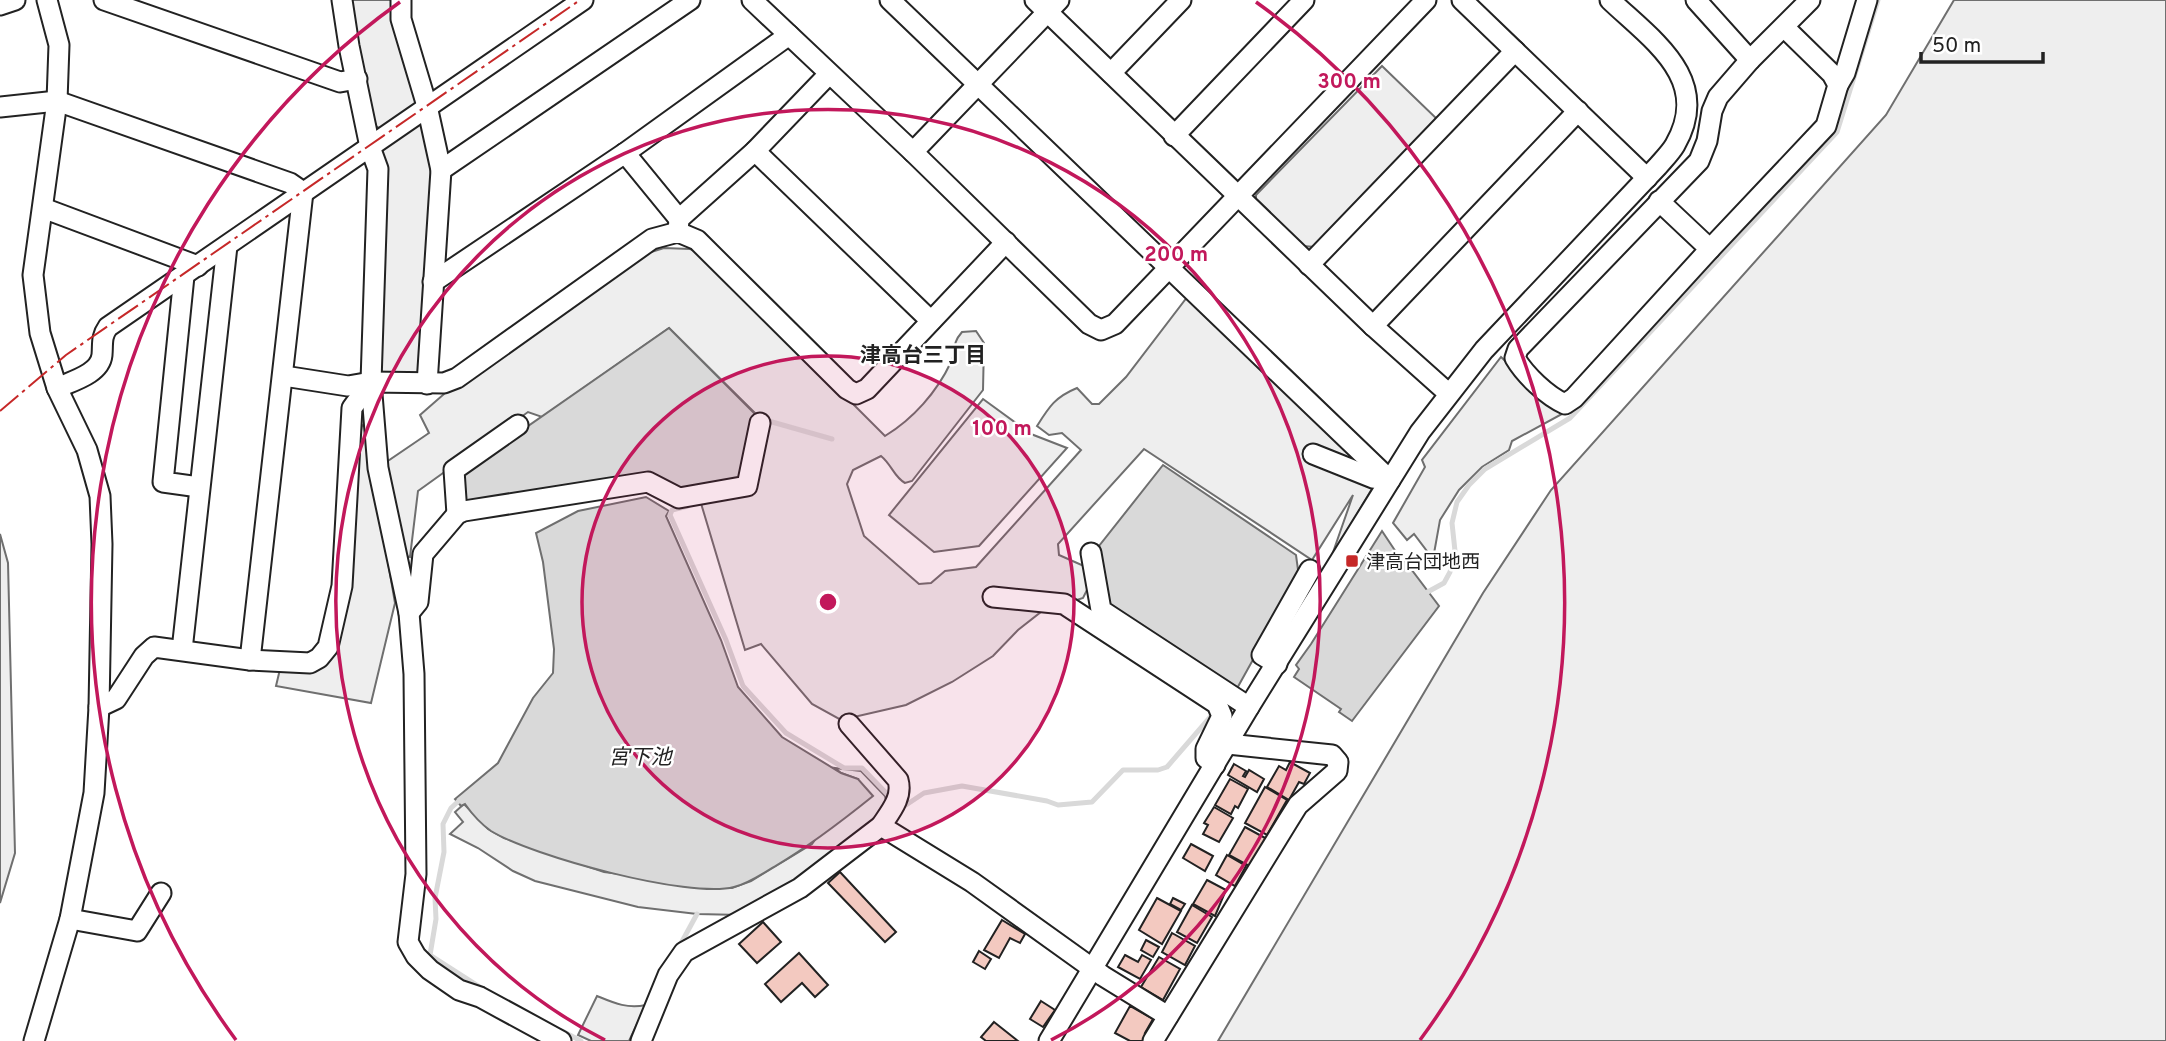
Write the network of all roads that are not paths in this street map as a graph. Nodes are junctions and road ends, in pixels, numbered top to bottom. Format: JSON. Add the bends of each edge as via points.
{"nodes":[{"id":1,"x":15,"y":0,"type":"edge"},
{"id":2,"x":47,"y":0,"type":"edge"},
{"id":3,"x":104,"y":0,"type":"edge"},
{"id":4,"x":342,"y":0,"type":"edge"},
{"id":5,"x":583,"y":0,"type":"edge"},
{"id":6,"x":690,"y":0,"type":"edge"},
{"id":7,"x":752,"y":0,"type":"edge"},
{"id":8,"x":890,"y":0,"type":"edge"},
{"id":9,"x":1181,"y":0,"type":"edge"},
{"id":10,"x":1304,"y":0,"type":"edge"},
{"id":11,"x":1426,"y":0,"type":"edge"},
{"id":12,"x":1462,"y":0,"type":"edge"},
{"id":13,"x":1610,"y":0,"type":"edge"},
{"id":14,"x":1696,"y":0,"type":"edge"},
{"id":15,"x":1810,"y":0,"type":"edge"},
{"id":16,"x":1867,"y":0,"type":"edge"},
{"id":17,"x":402,"y":1,"type":"edge"},
{"id":18,"x":1047,"y":4,"type":"edge"},
{"id":19,"x":0,"y":5,"type":"edge"},
{"id":20,"x":1784,"y":27,"type":"junction"},
{"id":21,"x":789,"y":35,"type":"junction"},
{"id":22,"x":1515,"y":51,"type":"junction"},
{"id":23,"x":1750,"y":60,"type":"junction"},
{"id":24,"x":1111,"y":73,"type":"junction"},
{"id":25,"x":829,"y":74,"type":"junction"},
{"id":26,"x":357,"y":79,"type":"junction"},
{"id":27,"x":1838,"y":85,"type":"junction"},
{"id":28,"x":978,"y":86,"type":"junction"},
{"id":29,"x":57,"y":101,"type":"junction"},
{"id":30,"x":428,"y":106,"type":"junction"},
{"id":31,"x":0,"y":107,"type":"edge"},
{"id":32,"x":1578,"y":111,"type":"junction"},
{"id":33,"x":1174,"y":136,"type":"junction"},
{"id":34,"x":370,"y":147,"type":"junction"},
{"id":35,"x":755,"y":151,"type":"junction"},
{"id":36,"x":913,"y":152,"type":"junction"},
{"id":37,"x":625,"y":153,"type":"junction"},
{"id":38,"x":441,"y":170,"type":"junction"},
{"id":39,"x":1647,"y":178,"type":"junction"},
{"id":40,"x":303,"y":192,"type":"junction"},
{"id":41,"x":1236,"y":195,"type":"junction"},
{"id":42,"x":1659,"y":201,"type":"junction"},
{"id":43,"x":43,"y":208,"type":"junction"},
{"id":44,"x":678,"y":225,"type":"junction"},
{"id":45,"x":1006,"y":242,"type":"junction"},
{"id":46,"x":228,"y":246,"type":"junction"},
{"id":47,"x":1710,"y":249,"type":"junction"},
{"id":48,"x":1309,"y":265,"type":"junction"},
{"id":49,"x":1167,"y":268,"type":"junction"},
{"id":50,"x":191,"y":271,"type":"junction"},
{"id":51,"x":432,"y":282,"type":"junction"},
{"id":52,"x":931,"y":321,"type":"junction"},
{"id":53,"x":1373,"y":326,"type":"junction"},
{"id":54,"x":284,"y":376,"type":"junction"},
{"id":55,"x":371,"y":382,"type":"junction"},
{"id":56,"x":427,"y":384,"type":"junction"},
{"id":57,"x":57,"y":388,"type":"junction"},
{"id":58,"x":1448,"y":393,"type":"junction"},
{"id":59,"x":760,"y":424,"type":"dead end"},
{"id":60,"x":518,"y":425,"type":"dead end"},
{"id":61,"x":1313,"y":454,"type":"dead end"},
{"id":62,"x":1390,"y":480,"type":"junction"},
{"id":63,"x":199,"y":487,"type":"junction"},
{"id":64,"x":457,"y":514,"type":"junction"},
{"id":65,"x":1091,"y":553,"type":"dead end"},
{"id":66,"x":1310,"y":570,"type":"dead end"},
{"id":67,"x":993,"y":597,"type":"dead end"},
{"id":68,"x":409,"y":613,"type":"junction"},
{"id":69,"x":182,"y":650,"type":"junction"},
{"id":70,"x":250,"y":660,"type":"junction"},
{"id":71,"x":1277,"y":664,"type":"junction"},
{"id":72,"x":99,"y":707,"type":"junction"},
{"id":73,"x":1249,"y":707,"type":"junction"},
{"id":74,"x":849,"y":724,"type":"dead end"},
{"id":75,"x":1228,"y":744,"type":"junction"},
{"id":76,"x":1215,"y":765,"type":"junction"},
{"id":77,"x":886,"y":829,"type":"junction"},
{"id":78,"x":161,"y":894,"type":"dead end"},
{"id":79,"x":70,"y":919,"type":"junction"},
{"id":80,"x":1093,"y":969,"type":"junction"},
{"id":81,"x":1168,"y":1016,"type":"junction"},
{"id":82,"x":34,"y":1041,"type":"edge"},
{"id":83,"x":561,"y":1041,"type":"edge"},
{"id":84,"x":641,"y":1041,"type":"edge"},
{"id":85,"x":1049,"y":1041,"type":"edge"},
{"id":86,"x":1153,"y":1041,"type":"edge"}],
"edges":[{"from":1,"to":19,"type":"street"},
{"from":2,"to":29,"type":"street","via":[[59,45]]},
{"from":3,"to":26,"type":"street","via":[[340,82]]},
{"from":4,"to":26,"type":"street"},
{"from":5,"to":30,"type":"street"},
{"from":6,"to":38,"type":"street"},
{"from":7,"to":21,"type":"street"},
{"from":8,"to":28,"type":"street"},
{"from":9,"to":24,"type":"street"},
{"from":10,"to":33,"type":"street"},
{"from":11,"to":41,"type":"street"},
{"from":12,"to":22,"type":"street"},
{"from":13,"to":39,"type":"street","via":[[1670,58],[1684,78],[1684,123],[1675,145]]},
{"from":14,"to":23,"type":"street"},
{"from":15,"to":20,"type":"street"},
{"from":16,"to":27,"type":"street"},
{"from":17,"to":30,"type":"street","via":[[401,19]]},
{"from":18,"to":24,"type":"street"},
{"from":18,"to":28,"type":"street"},
{"from":20,"to":23,"type":"street"},
{"from":20,"to":27,"type":"street"},
{"from":21,"to":25,"type":"street"},
{"from":21,"to":37,"type":"street"},
{"from":22,"to":32,"type":"street"},
{"from":22,"to":48,"type":"street"},
{"from":23,"to":42,"type":"street","via":[[1718,97],[1699,161]]},
{"from":24,"to":33,"type":"street"},
{"from":25,"to":35,"type":"street"},
{"from":25,"to":36,"type":"street"},
{"from":26,"to":34,"type":"street"},
{"from":27,"to":47,"type":"street","via":[[1826,126]]},
{"from":28,"to":36,"type":"street"},
{"from":28,"to":49,"type":"street"},
{"from":29,"to":31,"type":"street"},
{"from":29,"to":40,"type":"street","via":[[290,183]]},
{"from":29,"to":43,"type":"street"},
{"from":30,"to":34,"type":"street"},
{"from":30,"to":38,"type":"street"},
{"from":32,"to":39,"type":"street"},
{"from":32,"to":53,"type":"street"},
{"from":33,"to":41,"type":"street"},
{"from":34,"to":40,"type":"street"},
{"from":34,"to":55,"type":"street","via":[[378,169]]},
{"from":35,"to":44,"type":"street"},
{"from":35,"to":52,"type":"street"},
{"from":36,"to":45,"type":"street"},
{"from":37,"to":44,"type":"street"},
{"from":37,"to":51,"type":"street"},
{"from":38,"to":51,"type":"street"},
{"from":39,"to":58,"type":"street","via":[[1531,298]]},
{"from":40,"to":46,"type":"street"},
{"from":40,"to":54,"type":"street"},
{"from":41,"to":48,"type":"street"},
{"from":41,"to":49,"type":"street"},
{"from":42,"to":47,"type":"street"},
{"from":42,"to":47,"type":"street","via":[[1518,349],[1515,358],[1519,365],[1554,399],[1565,404],[1574,398]]},
{"from":43,"to":50,"type":"street"},
{"from":43,"to":57,"type":"street","via":[[33,275],[40,333]]},
{"from":44,"to":52,"type":"street","via":[[856,394],[867,390]]},
{"from":44,"to":56,"type":"street","via":[[457,378]]},
{"from":45,"to":49,"type":"street","via":[[1089,324],[1101,330],[1115,324]]},
{"from":45,"to":52,"type":"street"},
{"from":46,"to":50,"type":"street"},
{"from":46,"to":63,"type":"street"},
{"from":48,"to":53,"type":"street"},
{"from":49,"to":62,"type":"street"},
{"from":50,"to":57,"type":"street","via":[[108,327],[102,335],[102,359],[96,369]]},
{"from":50,"to":63,"type":"street","via":[[163,482]]},
{"from":51,"to":56,"type":"street"},
{"from":53,"to":58,"type":"street"},
{"from":54,"to":55,"type":"street","via":[[348,386]]},
{"from":54,"to":70,"type":"street"},
{"from":55,"to":56,"type":"street"},
{"from":55,"to":68,"type":"street","via":[[378,468]]},
{"from":55,"to":70,"type":"street","via":[[352,408],[342,586],[328,647],[310,663]]},
{"from":57,"to":72,"type":"street","via":[[87,450],[100,496]]},
{"from":58,"to":62,"type":"street"},
{"from":59,"to":64,"type":"street","via":[[747,486],[679,498],[648,482]]},
{"from":60,"to":64,"type":"street","via":[[454,470]]},
{"from":61,"to":62,"type":"street","via":[[1373,478]]},
{"from":62,"to":71,"type":"street"},
{"from":63,"to":69,"type":"street"},
{"from":64,"to":68,"type":"street","via":[[424,554],[418,602]]},
{"from":65,"to":73,"type":"street","via":[[1101,610]]},
{"from":66,"to":71,"type":"street","via":[[1262,655]]},
{"from":67,"to":76,"type":"street","via":[[1064,604],[1217,705],[1223,716],[1206,749],[1206,758]]},
{"from":68,"to":83,"type":"street","via":[[416,874],[408,942],[430,970],[459,990]]},
{"from":69,"to":70,"type":"street"},
{"from":69,"to":72,"type":"street","via":[[154,647],[116,699]]},
{"from":71,"to":73,"type":"street"},
{"from":72,"to":79,"type":"street","via":[[94,793]]},
{"from":73,"to":75,"type":"street"},
{"from":74,"to":77,"type":"street","via":[[898,780],[901,789]]},
{"from":75,"to":76,"type":"street"},
{"from":75,"to":81,"type":"street","via":[[1332,755],[1338,762],[1337,771],[1298,805]]},
{"from":76,"to":80,"type":"street"},
{"from":77,"to":80,"type":"street","via":[[972,882]]},
{"from":77,"to":84,"type":"street","via":[[800,888],[684,952],[668,975]]},
{"from":78,"to":79,"type":"street","via":[[137,931]]},
{"from":79,"to":82,"type":"street"},
{"from":80,"to":81,"type":"street"},
{"from":80,"to":85,"type":"street"},
{"from":81,"to":86,"type":"street"}]}
